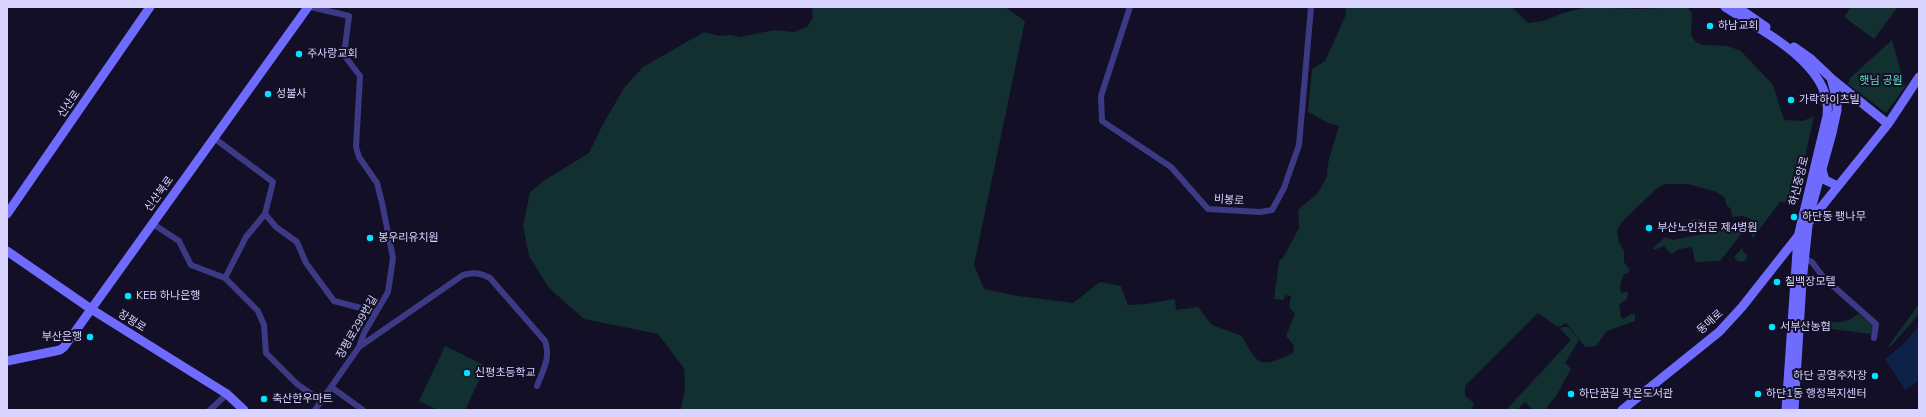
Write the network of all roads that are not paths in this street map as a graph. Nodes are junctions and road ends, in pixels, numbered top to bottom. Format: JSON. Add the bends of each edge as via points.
{"nodes":[{"id":1,"x":150,"y":7,"type":"edge"},
{"id":2,"x":308,"y":7,"type":"edge"},
{"id":3,"x":312,"y":7,"type":"edge"},
{"id":4,"x":1130,"y":7,"type":"edge"},
{"id":5,"x":1311,"y":7,"type":"edge"},
{"id":6,"x":1725,"y":7,"type":"edge"},
{"id":7,"x":1737,"y":7,"type":"edge"},
{"id":8,"x":1746,"y":17,"type":"junction"},
{"id":9,"x":1919,"y":77,"type":"edge"},
{"id":10,"x":1831,"y":78,"type":"junction"},
{"id":11,"x":1888,"y":124,"type":"junction"},
{"id":12,"x":214,"y":138,"type":"junction"},
{"id":13,"x":1822,"y":170,"type":"junction"},
{"id":14,"x":1838,"y":186,"type":"junction"},
{"id":15,"x":7,"y":214,"type":"edge"},
{"id":16,"x":265,"y":214,"type":"junction"},
{"id":17,"x":1808,"y":223,"type":"junction"},
{"id":18,"x":152,"y":224,"type":"junction"},
{"id":19,"x":1798,"y":237,"type":"junction"},
{"id":20,"x":7,"y":251,"type":"edge"},
{"id":21,"x":1805,"y":259,"type":"junction"},
{"id":22,"x":225,"y":278,"type":"junction"},
{"id":23,"x":91,"y":309,"type":"junction"},
{"id":24,"x":376,"y":312,"type":"junction"},
{"id":25,"x":1874,"y":338,"type":"dead end"},
{"id":26,"x":359,"y":347,"type":"junction"},
{"id":27,"x":7,"y":361,"type":"edge"},
{"id":28,"x":537,"y":386,"type":"dead end"},
{"id":29,"x":331,"y":387,"type":"junction"},
{"id":30,"x":226,"y":394,"type":"junction"},
{"id":31,"x":321,"y":401,"type":"junction"},
{"id":32,"x":210,"y":410,"type":"edge"},
{"id":33,"x":244,"y":410,"type":"edge"},
{"id":34,"x":315,"y":410,"type":"edge"},
{"id":35,"x":363,"y":410,"type":"edge"},
{"id":36,"x":1622,"y":410,"type":"edge"},
{"id":37,"x":1786,"y":410,"type":"edge"},
{"id":38,"x":1794,"y":410,"type":"edge"}],
"edges":[{"from":1,"to":15,"type":"street","name":"신산로"},
{"from":2,"to":12,"type":"street","name":"신산북로"},
{"from":3,"to":24,"type":"street","name":"장평로299번길","via":[[349,16],[344,55],[360,76],[356,147],[359,157],[377,183],[393,258],[388,292]]},
{"from":4,"to":5,"type":"street","name":"비봉로","via":[[1101,96],[1102,121],[1171,167],[1208,209],[1260,212],[1272,210],[1284,188],[1299,145]]},
{"from":6,"to":8,"type":"street","name":"하신중앙로"},
{"from":7,"to":8,"type":"street","name":"하신중앙로"},
{"from":8,"to":10,"type":"street","name":"하신중앙로","via":[[1812,59]]},
{"from":8,"to":19,"type":"street","name":"하신중앙로","via":[[1801,60],[1819,82],[1828,106],[1828,116]]},
{"from":9,"to":11,"type":"street"},
{"from":10,"to":11,"type":"street"},
{"from":10,"to":13,"type":"street","name":"하신중앙로","via":[[1837,110]]},
{"from":11,"to":14,"type":"street"},
{"from":12,"to":16,"type":"street","via":[[273,182]]},
{"from":12,"to":18,"type":"street","name":"신산북로"},
{"from":13,"to":14,"type":"street","via":[[1825,180]]},
{"from":13,"to":17,"type":"street","name":"하신중앙로"},
{"from":14,"to":17,"type":"street"},
{"from":16,"to":22,"type":"street","via":[[246,237]]},
{"from":16,"to":24,"type":"street","via":[[276,227],[297,242],[306,263],[334,301]]},
{"from":17,"to":19,"type":"street","name":"동매로"},
{"from":17,"to":21,"type":"street","name":"하신중앙로"},
{"from":18,"to":22,"type":"street","via":[[179,241],[191,265]]},
{"from":18,"to":23,"type":"street","name":"신산북로"},
{"from":19,"to":36,"type":"street","name":"동매로","via":[[1719,332]]},
{"from":19,"to":37,"type":"street","name":"하신중앙로"},
{"from":20,"to":23,"type":"street","name":"장평로"},
{"from":21,"to":25,"type":"street","via":[[1812,262],[1830,283],[1876,324]]},
{"from":21,"to":38,"type":"street","name":"하신중앙로"},
{"from":22,"to":31,"type":"street","via":[[258,311],[264,325],[266,353],[297,384]]},
{"from":23,"to":27,"type":"street","name":"신산북로","via":[[60,350]]},
{"from":23,"to":30,"type":"street","name":"장평로"},
{"from":24,"to":26,"type":"street","name":"장평로299번길"},
{"from":26,"to":28,"type":"street","via":[[463,275],[481,273],[490,278],[545,341],[548,359]]},
{"from":26,"to":29,"type":"street","name":"장평로299번길"},
{"from":29,"to":31,"type":"street","name":"장평로299번길"},
{"from":29,"to":35,"type":"street"},
{"from":30,"to":32,"type":"street"},
{"from":30,"to":33,"type":"street","name":"장평로"},
{"from":31,"to":34,"type":"street","name":"장평로299번길"}]}
